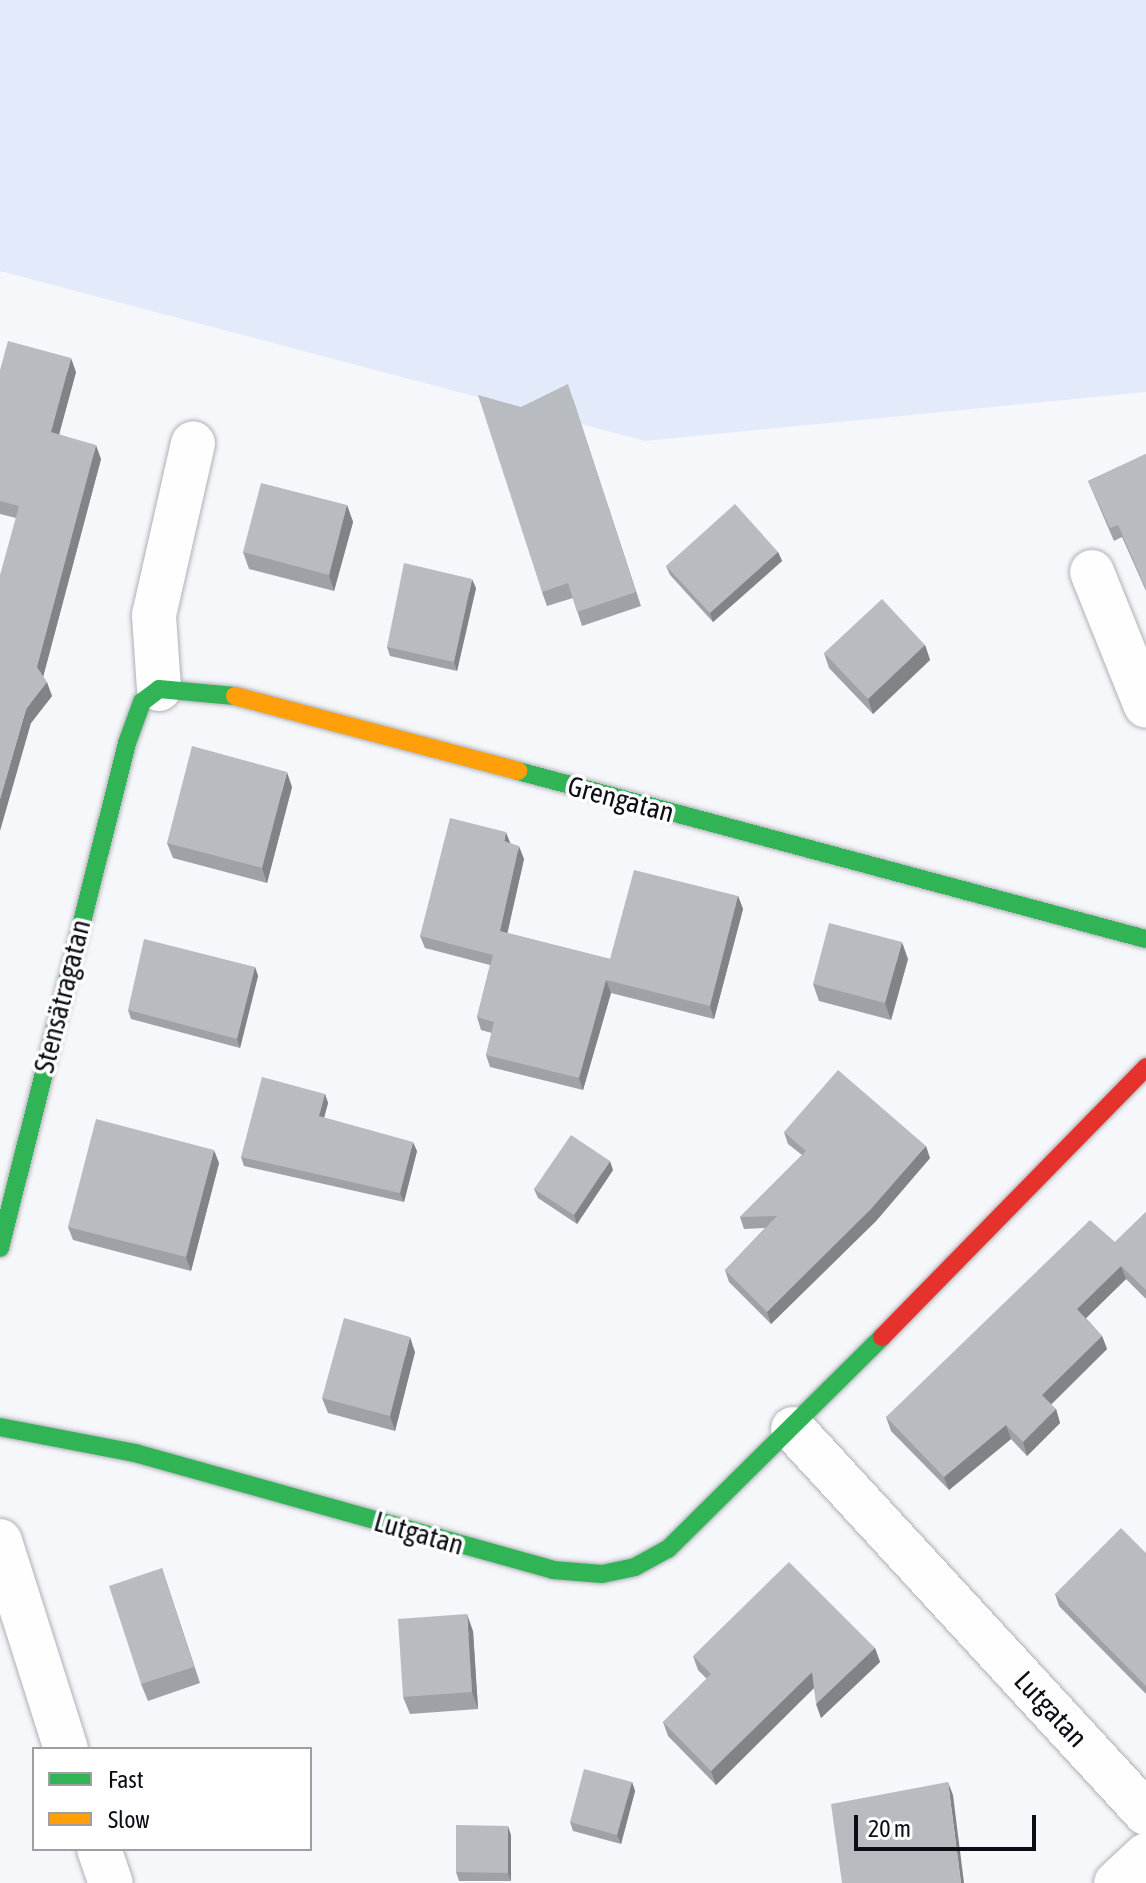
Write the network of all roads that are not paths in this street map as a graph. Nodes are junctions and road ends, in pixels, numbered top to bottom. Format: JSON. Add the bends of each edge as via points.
{"nodes":[{"id":1,"x":193,"y":443,"type":"dead end"},
{"id":2,"x":1092,"y":572,"type":"dead end"},
{"id":3,"x":159,"y":689,"type":"junction"},
{"id":4,"x":1146,"y":706,"type":"edge"},
{"id":5,"x":1146,"y":939,"type":"edge"},
{"id":6,"x":1146,"y":1067,"type":"edge"},
{"id":7,"x":0,"y":1248,"type":"edge"},
{"id":8,"x":0,"y":1427,"type":"edge"},
{"id":9,"x":793,"y":1429,"type":"junction"},
{"id":10,"x":0,"y":1541,"type":"edge"},
{"id":11,"x":65,"y":1747,"type":"edge"},
{"id":12,"x":1146,"y":1813,"type":"edge"},
{"id":13,"x":100,"y":1851,"type":"edge"},
{"id":14,"x":1146,"y":1855,"type":"edge"},
{"id":15,"x":111,"y":1883,"type":"edge"},
{"id":16,"x":1116,"y":1883,"type":"edge"}],
"edges":[{"from":1,"to":3,"type":"street","via":[[154,615]]},
{"from":2,"to":4,"type":"street"},
{"from":3,"to":5,"type":"street","name":"Grengatan","via":[[213,690]]},
{"from":3,"to":7,"type":"street","name":"Stensätragatan","via":[[142,702],[127,743]]},
{"from":6,"to":9,"type":"street","name":"Lutgatan"},
{"from":8,"to":9,"type":"street","name":"Lutgatan","via":[[135,1453],[553,1570],[602,1574],[635,1567],[668,1549]]},
{"from":9,"to":12,"type":"street","name":"Lutgatan"},
{"from":10,"to":11,"type":"street"},
{"from":13,"to":15,"type":"street"},
{"from":14,"to":16,"type":"street"}]}
